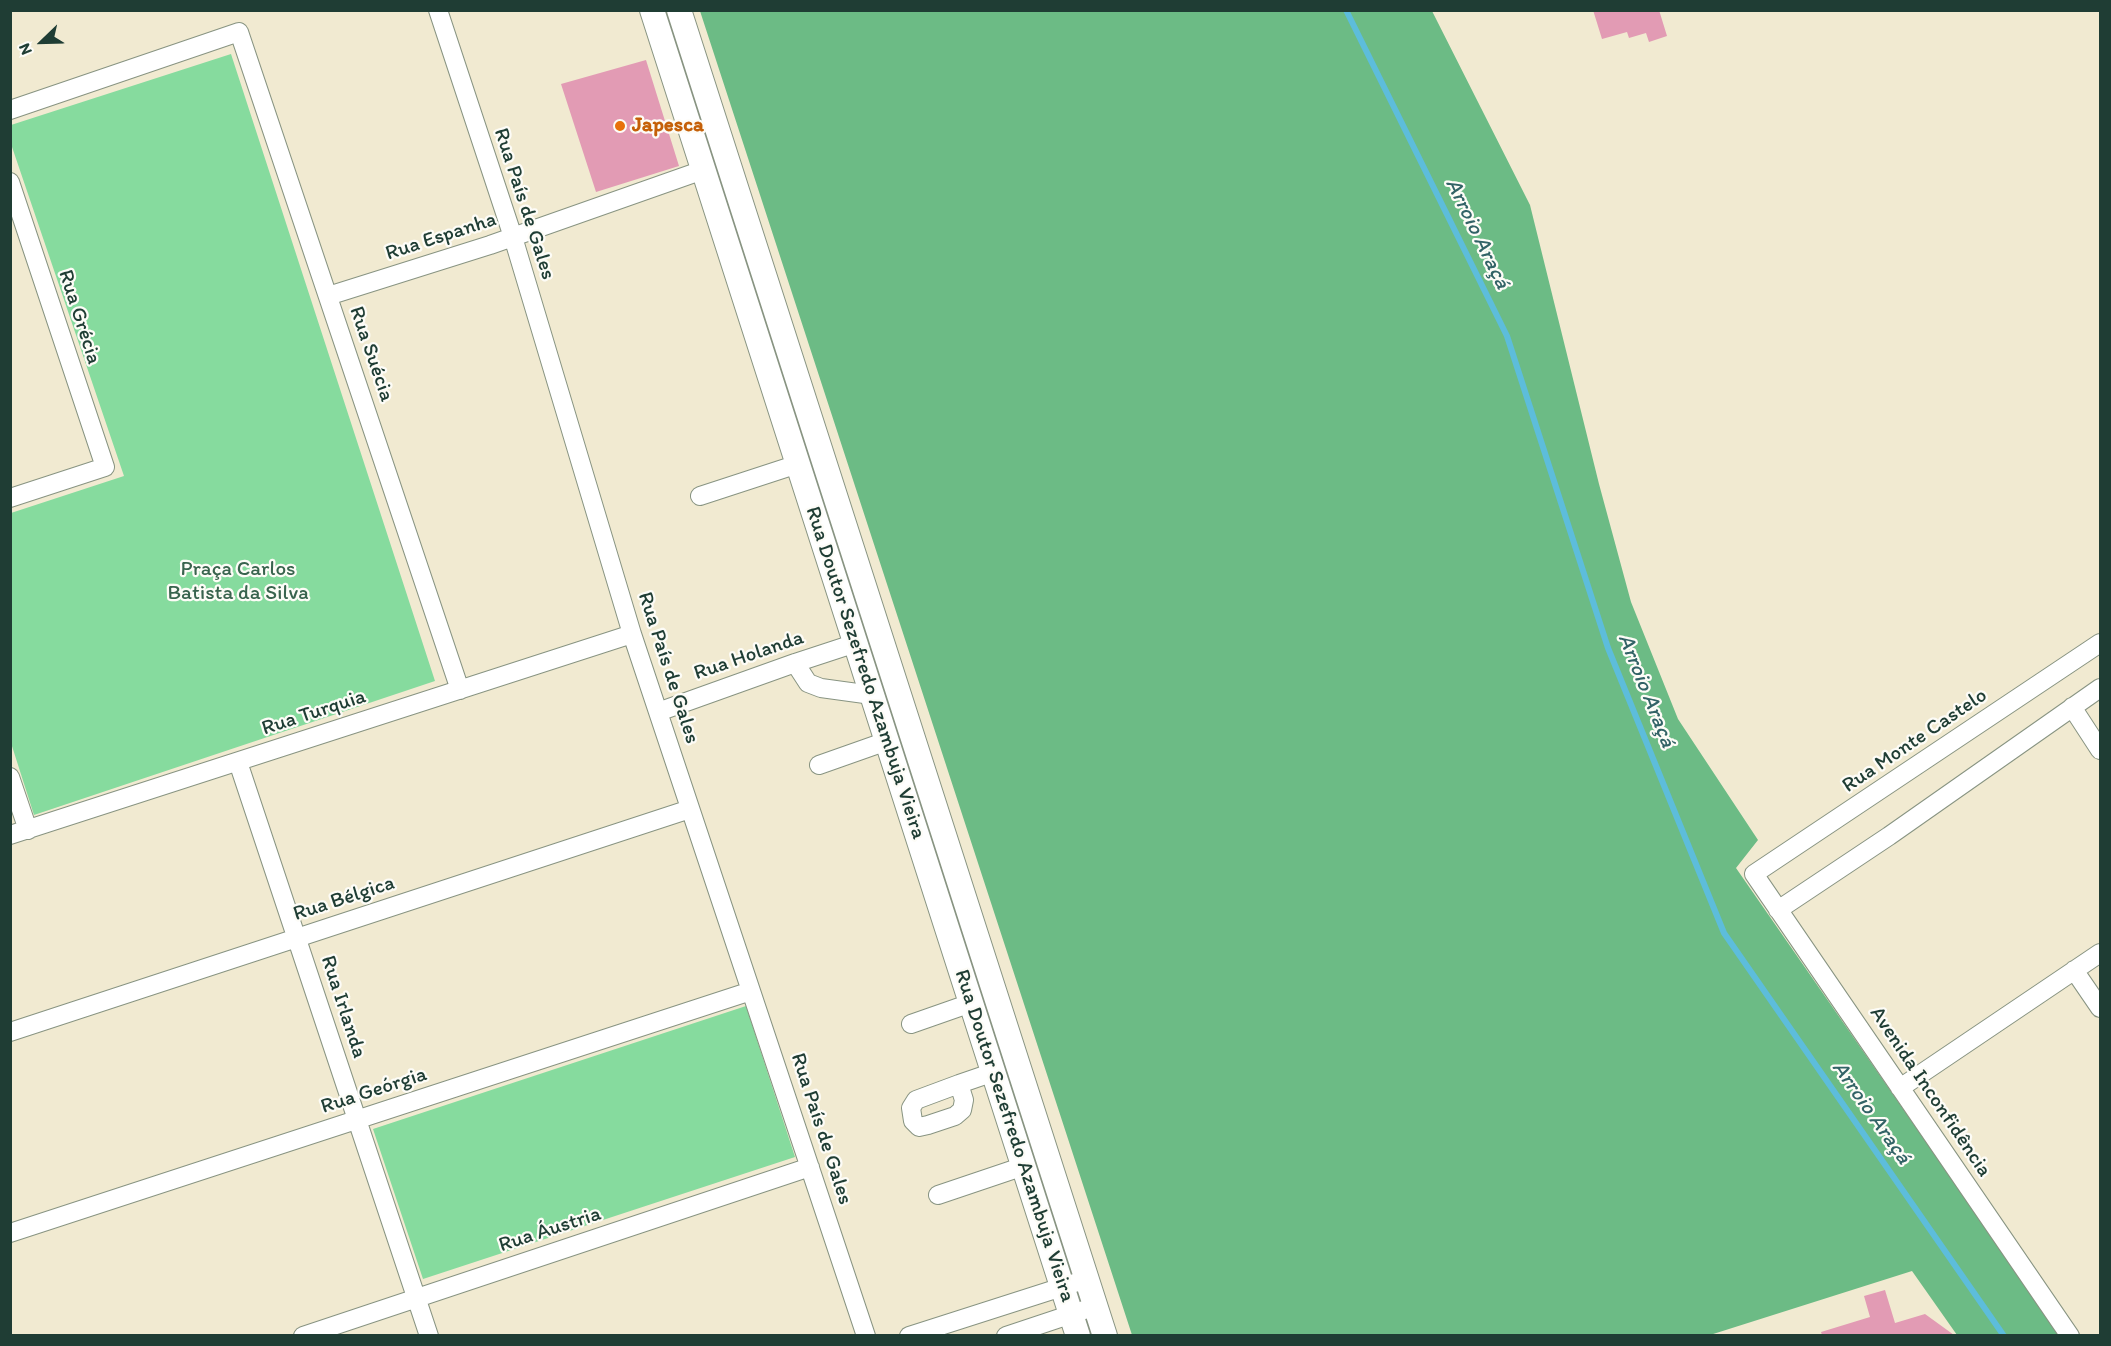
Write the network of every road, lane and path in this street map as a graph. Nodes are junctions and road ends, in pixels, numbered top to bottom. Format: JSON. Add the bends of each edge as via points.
{"nodes":[{"id":1,"x":438,"y":10,"type":"edge"},
{"id":2,"x":652,"y":10,"type":"edge"},
{"id":3,"x":679,"y":10,"type":"edge"},
{"id":4,"x":10,"y":110,"type":"edge"},
{"id":5,"x":703,"y":170,"type":"junction"},
{"id":6,"x":10,"y":182,"type":"edge"},
{"id":7,"x":513,"y":237,"type":"junction"},
{"id":8,"x":328,"y":296,"type":"junction"},
{"id":9,"x":798,"y":464,"type":"junction"},
{"id":10,"x":700,"y":496,"type":"dead end"},
{"id":11,"x":10,"y":498,"type":"edge"},
{"id":12,"x":632,"y":634,"type":"junction"},
{"id":13,"x":2100,"y":643,"type":"edge"},
{"id":14,"x":856,"y":644,"type":"junction"},
{"id":15,"x":795,"y":663,"type":"junction"},
{"id":16,"x":2100,"y":688,"type":"edge"},
{"id":17,"x":460,"y":690,"type":"junction"},
{"id":18,"x":872,"y":695,"type":"junction"},
{"id":19,"x":2072,"y":707,"type":"junction"},
{"id":20,"x":658,"y":712,"type":"junction"},
{"id":21,"x":887,"y":741,"type":"junction"},
{"id":22,"x":2100,"y":750,"type":"edge"},
{"id":23,"x":238,"y":762,"type":"junction"},
{"id":24,"x":819,"y":765,"type":"dead end"},
{"id":25,"x":10,"y":777,"type":"edge"},
{"id":26,"x":690,"y":808,"type":"junction"},
{"id":27,"x":19,"y":833,"type":"edge"},
{"id":28,"x":1754,"y":874,"type":"joint"},
{"id":29,"x":1778,"y":910,"type":"junction"},
{"id":30,"x":297,"y":939,"type":"junction"},
{"id":31,"x":2100,"y":953,"type":"edge"},
{"id":32,"x":2074,"y":970,"type":"junction"},
{"id":33,"x":751,"y":991,"type":"junction"},
{"id":34,"x":971,"y":1003,"type":"junction"},
{"id":35,"x":2100,"y":1008,"type":"edge"},
{"id":36,"x":911,"y":1024,"type":"dead end"},
{"id":37,"x":10,"y":1032,"type":"edge"},
{"id":38,"x":994,"y":1072,"type":"junction"},
{"id":39,"x":959,"y":1084,"type":"dead end"},
{"id":40,"x":1900,"y":1088,"type":"junction"},
{"id":41,"x":357,"y":1120,"type":"junction"},
{"id":42,"x":1024,"y":1166,"type":"junction"},
{"id":43,"x":810,"y":1167,"type":"junction"},
{"id":44,"x":938,"y":1196,"type":"dead end"},
{"id":45,"x":10,"y":1233,"type":"edge"},
{"id":46,"x":1087,"y":1279,"type":"junction"},
{"id":47,"x":1063,"y":1287,"type":"junction"},
{"id":48,"x":417,"y":1298,"type":"junction"},
{"id":49,"x":1096,"y":1306,"type":"junction"},
{"id":50,"x":1075,"y":1325,"type":"edge"},
{"id":51,"x":303,"y":1335,"type":"edge"},
{"id":52,"x":429,"y":1335,"type":"edge"},
{"id":53,"x":866,"y":1335,"type":"edge"},
{"id":54,"x":909,"y":1335,"type":"edge"},
{"id":55,"x":1006,"y":1335,"type":"edge"},
{"id":56,"x":1105,"y":1335,"type":"edge"},
{"id":57,"x":2070,"y":1335,"type":"edge"}],
"edges":[{"from":1,"to":7,"type":"street","name":"Rua País de Gales"},
{"from":2,"to":5,"type":"main road","name":"Rua Doutor Sezefredo Azambuja Vieira"},
{"from":3,"to":46,"type":"main road","name":"Rua Doutor Sezefredo Azambuja Vieira"},
{"from":4,"to":8,"type":"street","name":"Rua Suécia","via":[[239,32]]},
{"from":5,"to":7,"type":"street","name":"Rua Espanha"},
{"from":5,"to":9,"type":"main road","name":"Rua Doutor Sezefredo Azambuja Vieira"},
{"from":6,"to":11,"type":"street","name":"Rua Grécia","via":[[105,467]]},
{"from":7,"to":8,"type":"street","name":"Rua Espanha"},
{"from":7,"to":12,"type":"street","name":"Rua País de Gales"},
{"from":8,"to":17,"type":"street","name":"Rua Suécia"},
{"from":9,"to":10,"type":"street"},
{"from":9,"to":14,"type":"main road","name":"Rua Doutor Sezefredo Azambuja Vieira"},
{"from":12,"to":17,"type":"street","name":"Rua Turquia"},
{"from":12,"to":20,"type":"street","name":"Rua País de Gales"},
{"from":13,"to":28,"type":"street","name":"Rua Monte Castelo"},
{"from":14,"to":15,"type":"street","name":"Rua Holanda"},
{"from":14,"to":18,"type":"main road","name":"Rua Doutor Sezefredo Azambuja Vieira"},
{"from":15,"to":18,"type":"street","via":[[808,683]]},
{"from":15,"to":20,"type":"street","name":"Rua Holanda"},
{"from":16,"to":19,"type":"street"},
{"from":17,"to":23,"type":"street","name":"Rua Turquia"},
{"from":18,"to":21,"type":"main road","name":"Rua Doutor Sezefredo Azambuja Vieira"},
{"from":19,"to":22,"type":"street"},
{"from":19,"to":29,"type":"street"},
{"from":20,"to":26,"type":"street","name":"Rua País de Gales"},
{"from":21,"to":24,"type":"street"},
{"from":21,"to":34,"type":"main road","name":"Rua Doutor Sezefredo Azambuja Vieira"},
{"from":23,"to":27,"type":"street","name":"Rua Turquia"},
{"from":23,"to":30,"type":"street","name":"Rua Irlanda"},
{"from":25,"to":27,"type":"street"},
{"from":26,"to":30,"type":"street","name":"Rua Bélgica"},
{"from":26,"to":33,"type":"street","name":"Rua País de Gales"},
{"from":28,"to":29,"type":"street","name":"Avenida Inconfidência"},
{"from":29,"to":40,"type":"street","name":"Avenida Inconfidência"},
{"from":30,"to":37,"type":"street","name":"Rua Bélgica"},
{"from":30,"to":41,"type":"street","name":"Rua Irlanda"},
{"from":31,"to":32,"type":"street"},
{"from":32,"to":35,"type":"street"},
{"from":32,"to":40,"type":"street"},
{"from":33,"to":41,"type":"street","name":"Rua Geórgia"},
{"from":33,"to":43,"type":"street","name":"Rua País de Gales"},
{"from":34,"to":36,"type":"street"},
{"from":34,"to":38,"type":"main road","name":"Rua Doutor Sezefredo Azambuja Vieira"},
{"from":38,"to":39,"type":"street"},
{"from":38,"to":42,"type":"main road","name":"Rua Doutor Sezefredo Azambuja Vieira"},
{"from":40,"to":57,"type":"street","name":"Avenida Inconfidência"},
{"from":41,"to":45,"type":"street","name":"Rua Geórgia"},
{"from":41,"to":48,"type":"street","name":"Rua Irlanda"},
{"from":42,"to":44,"type":"street"},
{"from":42,"to":47,"type":"main road","name":"Rua Doutor Sezefredo Azambuja Vieira"},
{"from":43,"to":48,"type":"street","name":"Rua Áustria"},
{"from":43,"to":53,"type":"street","name":"Rua País de Gales"},
{"from":46,"to":47,"type":"street"},
{"from":46,"to":49,"type":"main road","name":"Rua Doutor Sezefredo Azambuja Vieira"},
{"from":47,"to":50,"type":"main road","name":"Rua Doutor Sezefredo Azambuja Vieira"},
{"from":47,"to":54,"type":"street"},
{"from":48,"to":51,"type":"street","name":"Rua Áustria"},
{"from":48,"to":52,"type":"street","name":"Rua Irlanda"},
{"from":49,"to":50,"type":"street"},
{"from":49,"to":56,"type":"main road","name":"Rua Doutor Sezefredo Azambuja Vieira"},
{"from":50,"to":55,"type":"street"}]}
